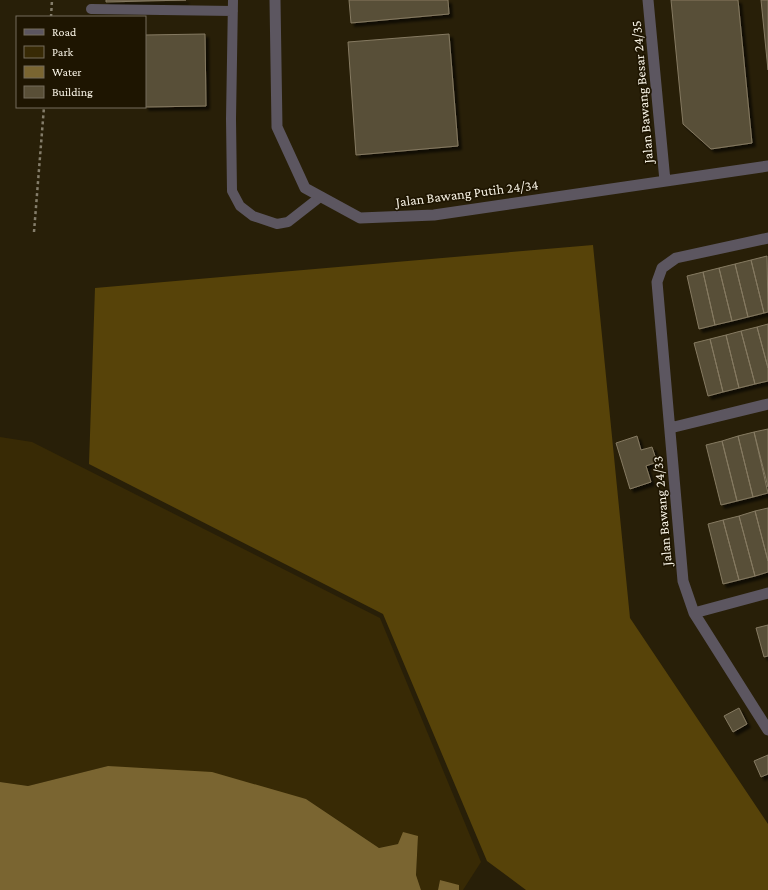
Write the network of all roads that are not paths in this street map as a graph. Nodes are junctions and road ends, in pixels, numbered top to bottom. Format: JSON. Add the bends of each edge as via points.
{"nodes":[{"id":1,"x":233,"y":0,"type":"edge"},
{"id":2,"x":276,"y":0,"type":"edge"},
{"id":3,"x":648,"y":0,"type":"edge"},
{"id":4,"x":91,"y":9,"type":"dead end"},
{"id":5,"x":233,"y":11,"type":"junction"},
{"id":6,"x":768,"y":166,"type":"edge"},
{"id":7,"x":665,"y":181,"type":"junction"},
{"id":8,"x":320,"y":197,"type":"junction"},
{"id":9,"x":768,"y":238,"type":"edge"},
{"id":10,"x":768,"y":404,"type":"edge"},
{"id":11,"x":670,"y":428,"type":"junction"},
{"id":12,"x":768,"y":593,"type":"edge"},
{"id":13,"x":694,"y":613,"type":"junction"},
{"id":14,"x":768,"y":730,"type":"edge"}],
"edges":[{"from":1,"to":5,"type":"lane"},
{"from":2,"to":8,"type":"street","name":"Jalan Bawang Putih 24/34","via":[[277,127],[305,188]]},
{"from":3,"to":7,"type":"street","name":"Jalan Bawang Besar 24/35"},
{"from":4,"to":5,"type":"lane"},
{"from":5,"to":8,"type":"lane","via":[[230,119],[232,191],[240,206],[253,216],[277,224],[288,222]]},
{"from":6,"to":7,"type":"street","name":"Jalan Bawang Putih 24/34"},
{"from":7,"to":8,"type":"street","name":"Jalan Bawang Putih 24/34","via":[[434,215],[360,218]]},
{"from":9,"to":11,"type":"street","name":"Jalan Bawang 24/33","via":[[676,258],[662,268],[657,282]]},
{"from":10,"to":11,"type":"street"},
{"from":11,"to":13,"type":"street","name":"Jalan Bawang 24/33","via":[[683,581]]},
{"from":12,"to":13,"type":"street"},
{"from":13,"to":14,"type":"street","name":"Jalan Bawang 24/33"}]}
